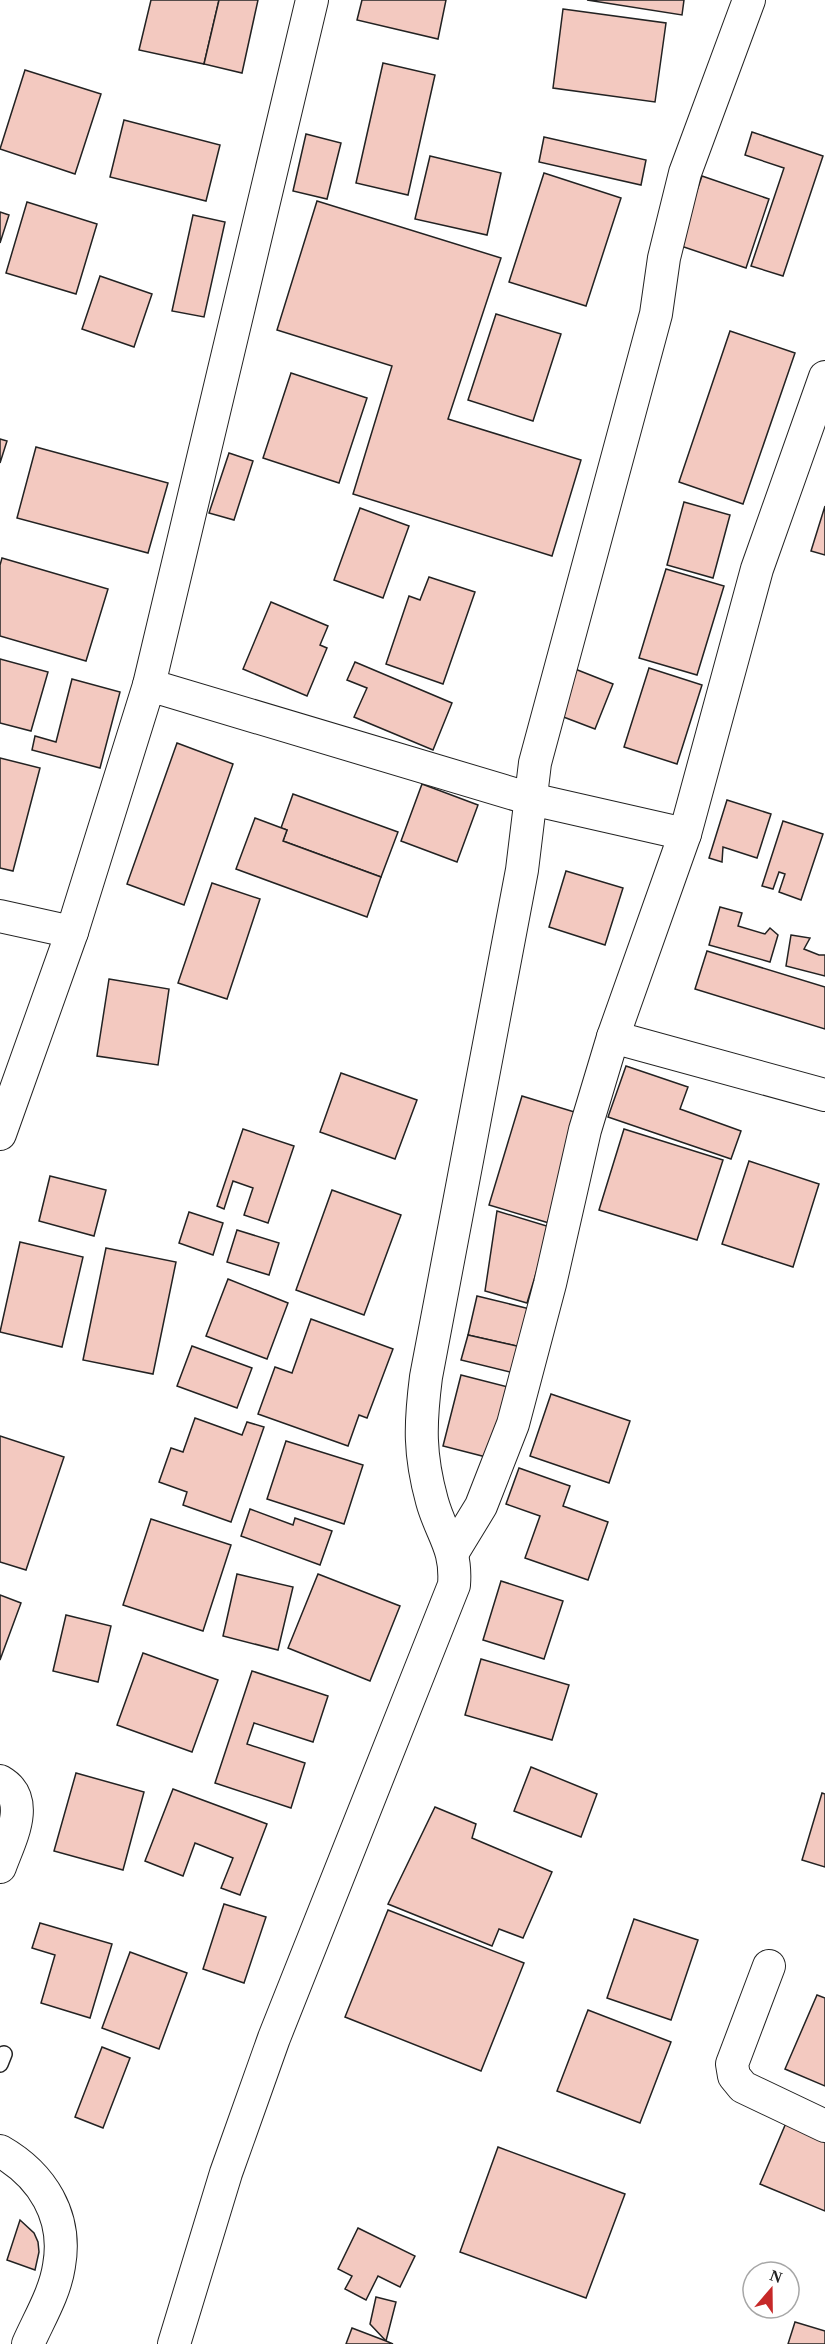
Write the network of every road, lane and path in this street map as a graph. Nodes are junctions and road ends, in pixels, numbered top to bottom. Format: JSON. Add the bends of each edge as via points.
{"nodes":[{"id":1,"x":312,"y":0,"type":"edge"},
{"id":2,"x":749,"y":0,"type":"edge"},
{"id":3,"x":825,"y":377,"type":"edge"},
{"id":4,"x":149,"y":685,"type":"junction"},
{"id":5,"x":531,"y":799,"type":"junction"},
{"id":6,"x":685,"y":834,"type":"junction"},
{"id":7,"x":0,"y":916,"type":"edge"},
{"id":8,"x":72,"y":932,"type":"junction"},
{"id":9,"x":613,"y":1037,"type":"junction"},
{"id":10,"x":825,"y":1095,"type":"edge"},
{"id":11,"x":0,"y":1134,"type":"edge"},
{"id":12,"x":453,"y":1552,"type":"junction"},
{"id":13,"x":0,"y":1781,"type":"edge"},
{"id":14,"x":0,"y":1868,"type":"edge"},
{"id":15,"x":769,"y":1966,"type":"dead end"},
{"id":16,"x":825,"y":2127,"type":"edge"},
{"id":17,"x":0,"y":2151,"type":"edge"},
{"id":18,"x":28,"y":2344,"type":"edge"},
{"id":19,"x":174,"y":2344,"type":"edge"}],
"edges":[{"from":1,"to":4,"type":"street"},
{"from":2,"to":5,"type":"street","via":[[685,173],[664,258],[656,314],[542,732]]},
{"from":3,"to":6,"type":"street","via":[[757,569]]},
{"from":4,"to":5,"type":"street"},
{"from":4,"to":8,"type":"street"},
{"from":5,"to":6,"type":"street"},
{"from":5,"to":12,"type":"street","via":[[522,870],[420,1419],[430,1493]]},
{"from":6,"to":9,"type":"street"},
{"from":7,"to":8,"type":"street"},
{"from":8,"to":11,"type":"street"},
{"from":9,"to":10,"type":"street"},
{"from":9,"to":12,"type":"street","via":[[585,1130],[513,1424],[481,1506]]},
{"from":12,"to":19,"type":"street","via":[[456,1568],[450,1600],[274,2038],[226,2173]]},
{"from":13,"to":14,"type":"street","via":[[11,1789],[18,1806]]},
{"from":15,"to":16,"type":"street","via":[[732,2064],[734,2076],[743,2087]]},
{"from":17,"to":18,"type":"street","via":[[30,2172],[44,2188],[59,2226],[59,2268]]}]}
